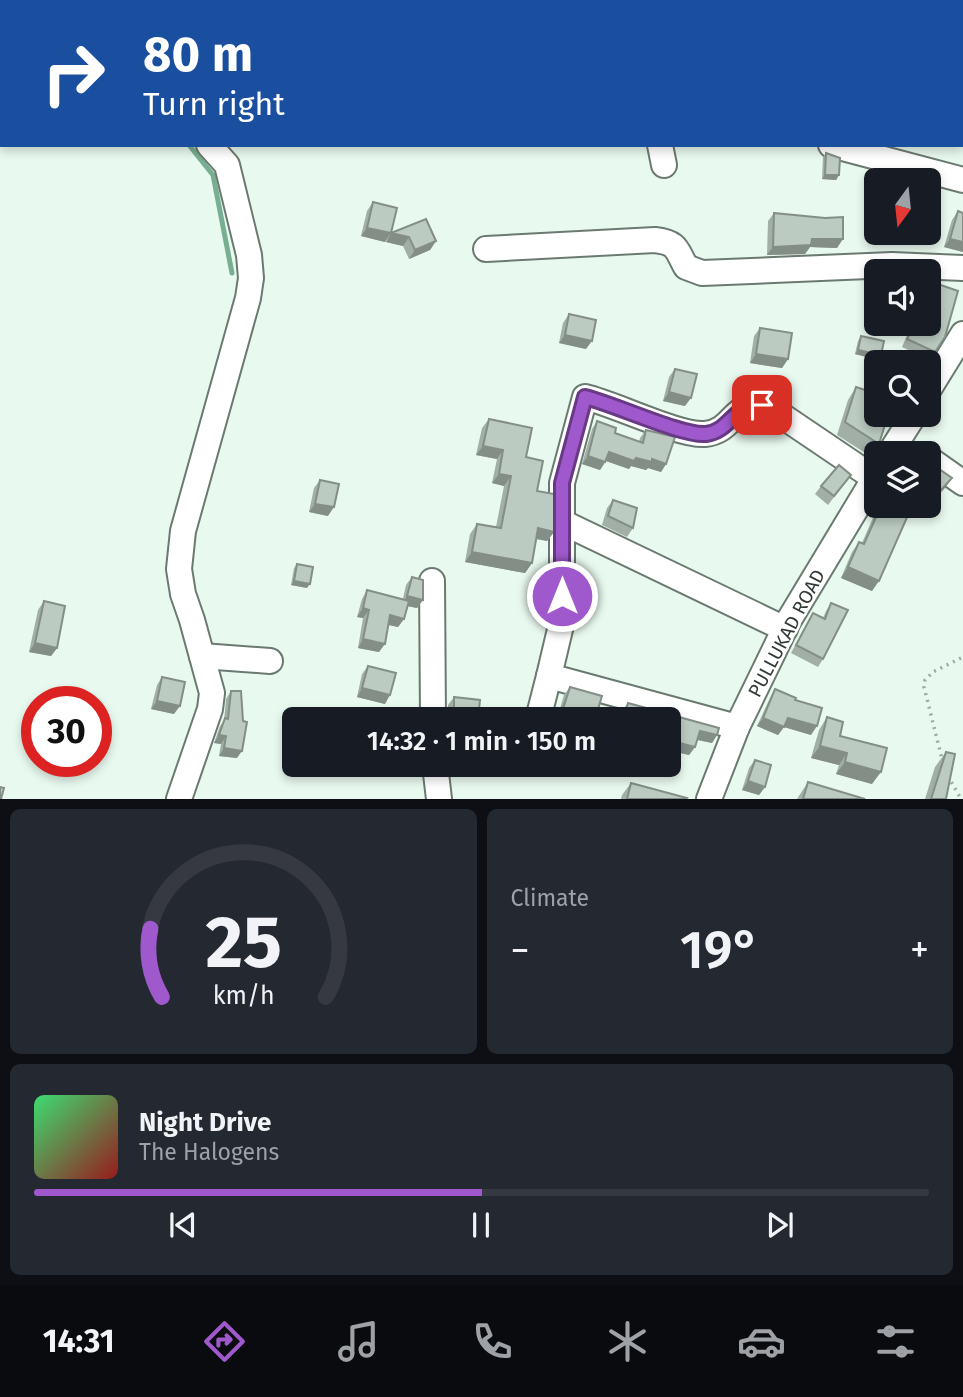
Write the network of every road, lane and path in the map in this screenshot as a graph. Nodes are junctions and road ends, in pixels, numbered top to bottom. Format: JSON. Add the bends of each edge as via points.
{"nodes":[{"id":1,"x":214,"y":147,"type":"edge"},
{"id":2,"x":839,"y":147,"type":"edge"},
{"id":3,"x":233,"y":155,"type":"edge"},
{"id":4,"x":963,"y":180,"type":"edge"},
{"id":5,"x":486,"y":249,"type":"dead end"},
{"id":6,"x":963,"y":268,"type":"edge"},
{"id":7,"x":963,"y":334,"type":"edge"},
{"id":8,"x":941,"y":370,"type":"edge"},
{"id":9,"x":941,"y":467,"type":"edge"},
{"id":10,"x":864,"y":468,"type":"edge"},
{"id":11,"x":963,"y":483,"type":"edge"},
{"id":12,"x":864,"y":496,"type":"edge"},
{"id":13,"x":562,"y":522,"type":"junction"},
{"id":14,"x":432,"y":581,"type":"dead end"},
{"id":15,"x":785,"y":629,"type":"junction"},
{"id":16,"x":202,"y":656,"type":"junction"},
{"id":17,"x":963,"y":657,"type":"edge"},
{"id":18,"x":271,"y":661,"type":"dead end"},
{"id":19,"x":549,"y":676,"type":"junction"},
{"id":20,"x":433,"y":707,"type":"edge"},
{"id":21,"x":541,"y":707,"type":"edge"},
{"id":22,"x":737,"y":727,"type":"junction"},
{"id":23,"x":436,"y":777,"type":"edge"},
{"id":24,"x":179,"y":799,"type":"edge"},
{"id":25,"x":439,"y":799,"type":"edge"},
{"id":26,"x":709,"y":799,"type":"edge"},
{"id":27,"x":961,"y":799,"type":"edge"}],
"edges":[{"from":1,"to":3,"type":"street"},
{"from":2,"to":4,"type":"street"},
{"from":3,"to":16,"type":"street","via":[[251,278],[183,531],[179,569]]},
{"from":5,"to":6,"type":"street","via":[[655,240],[669,242],[686,267],[702,273],[892,265]]},
{"from":7,"to":8,"type":"street"},
{"from":9,"to":11,"type":"street"},
{"from":10,"to":13,"type":"street","via":[[762,405],[740,410],[724,426],[706,434],[585,397],[562,483]]},
{"from":12,"to":15,"type":"street","name":"PULLUKAD ROAD"},
{"from":13,"to":15,"type":"street"},
{"from":13,"to":19,"type":"street","via":[[562,621]]},
{"from":14,"to":20,"type":"street"},
{"from":15,"to":22,"type":"street","name":"PULLUKAD ROAD"},
{"from":16,"to":18,"type":"street"},
{"from":16,"to":24,"type":"street","via":[[212,692],[210,709]]},
{"from":17,"to":27,"type":"path","via":[[933,672],[924,687],[944,769]]},
{"from":19,"to":21,"type":"street"},
{"from":19,"to":22,"type":"street"},
{"from":22,"to":26,"type":"street","name":"PULLUKAD ROAD"},
{"from":23,"to":25,"type":"street"}]}
